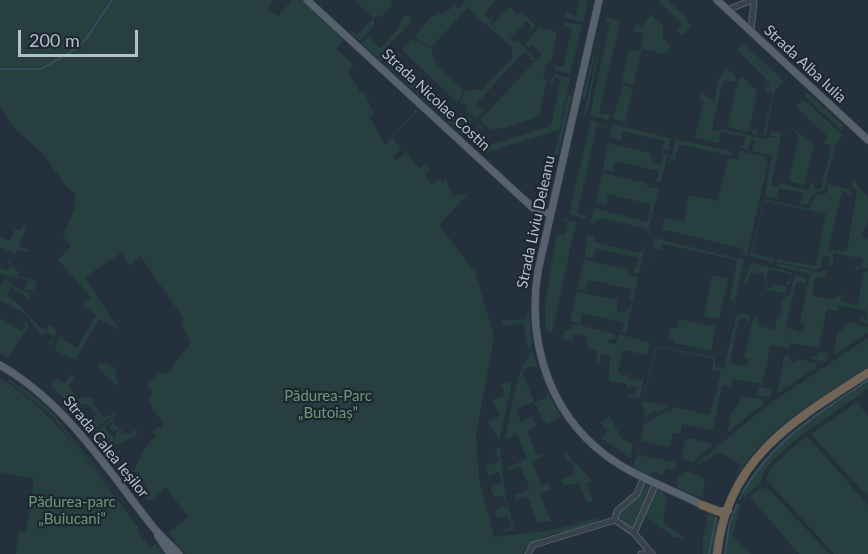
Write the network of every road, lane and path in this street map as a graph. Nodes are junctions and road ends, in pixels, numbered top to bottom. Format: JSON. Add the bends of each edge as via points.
{"nodes":[{"id":1,"x":307,"y":0,"type":"edge"},
{"id":2,"x":599,"y":0,"type":"edge"},
{"id":3,"x":717,"y":0,"type":"edge"},
{"id":4,"x":753,"y":0,"type":"edge"},
{"id":5,"x":727,"y":10,"type":"junction"},
{"id":6,"x":751,"y":31,"type":"junction"},
{"id":7,"x":868,"y":140,"type":"edge"},
{"id":8,"x":550,"y":214,"type":"junction"},
{"id":9,"x":0,"y":365,"type":"edge"},
{"id":10,"x":868,"y":373,"type":"edge"},
{"id":11,"x":803,"y":417,"type":"junction"},
{"id":12,"x":765,"y":447,"type":"junction"},
{"id":13,"x":644,"y":477,"type":"junction"},
{"id":14,"x":656,"y":483,"type":"junction"},
{"id":15,"x":704,"y":503,"type":"junction"},
{"id":16,"x":725,"y":512,"type":"junction"},
{"id":17,"x":615,"y":520,"type":"junction"},
{"id":18,"x":156,"y":531,"type":"junction"},
{"id":19,"x":634,"y":533,"type":"junction"},
{"id":20,"x":652,"y":553,"type":"edge"},
{"id":21,"x":170,"y":554,"type":"edge"},
{"id":22,"x":179,"y":554,"type":"edge"},
{"id":23,"x":528,"y":554,"type":"edge"},
{"id":24,"x":641,"y":554,"type":"edge"},
{"id":25,"x":718,"y":554,"type":"edge"}],
"edges":[{"from":1,"to":8,"type":"main road","name":"Strada Nicolae Costin","via":[[533,208]]},
{"from":2,"to":8,"type":"main road","name":"Strada Liviu Deleanu"},
{"from":3,"to":5,"type":"main road","name":"Strada Alba Iulia"},
{"from":4,"to":5,"type":"street","name":"Strada Alba Iulia"},
{"from":4,"to":6,"type":"street","name":"Strada Alba Iulia"},
{"from":5,"to":6,"type":"main road","name":"Strada Alba Iulia"},
{"from":6,"to":7,"type":"main road","name":"Strada Alba Iulia"},
{"from":8,"to":13,"type":"main road","name":"Strada Liviu Deleanu","via":[[534,315],[546,377],[583,435],[609,457]]},
{"from":9,"to":18,"type":"main road","name":"Strada Calea Ieșilor","via":[[58,409]]},
{"from":10,"to":11,"type":"highway"},
{"from":11,"to":12,"type":"highway"},
{"from":11,"to":16,"type":"highway","via":[[756,460]]},
{"from":11,"to":25,"type":"highway","via":[[767,450],[742,484]]},
{"from":12,"to":15,"type":"highway","via":[[739,477],[725,505]]},
{"from":12,"to":16,"type":"highway","via":[[742,476]]},
{"from":13,"to":14,"type":"main road","name":"Strada Liviu Deleanu"},
{"from":13,"to":17,"type":"street","via":[[637,494],[617,511]]},
{"from":14,"to":15,"type":"main road","name":"Strada Liviu Deleanu"},
{"from":14,"to":19,"type":"street"},
{"from":15,"to":16,"type":"highway"},
{"from":15,"to":25,"type":"highway","via":[[720,517]]},
{"from":16,"to":25,"type":"highway"},
{"from":17,"to":19,"type":"street"},
{"from":17,"to":23,"type":"street","via":[[533,545]]},
{"from":18,"to":21,"type":"main road","name":"Strada Calea Ieșilor"},
{"from":18,"to":22,"type":"main road","name":"Strada Calea Ieșilor"},
{"from":19,"to":20,"type":"street"},
{"from":20,"to":24,"type":"street"}]}
